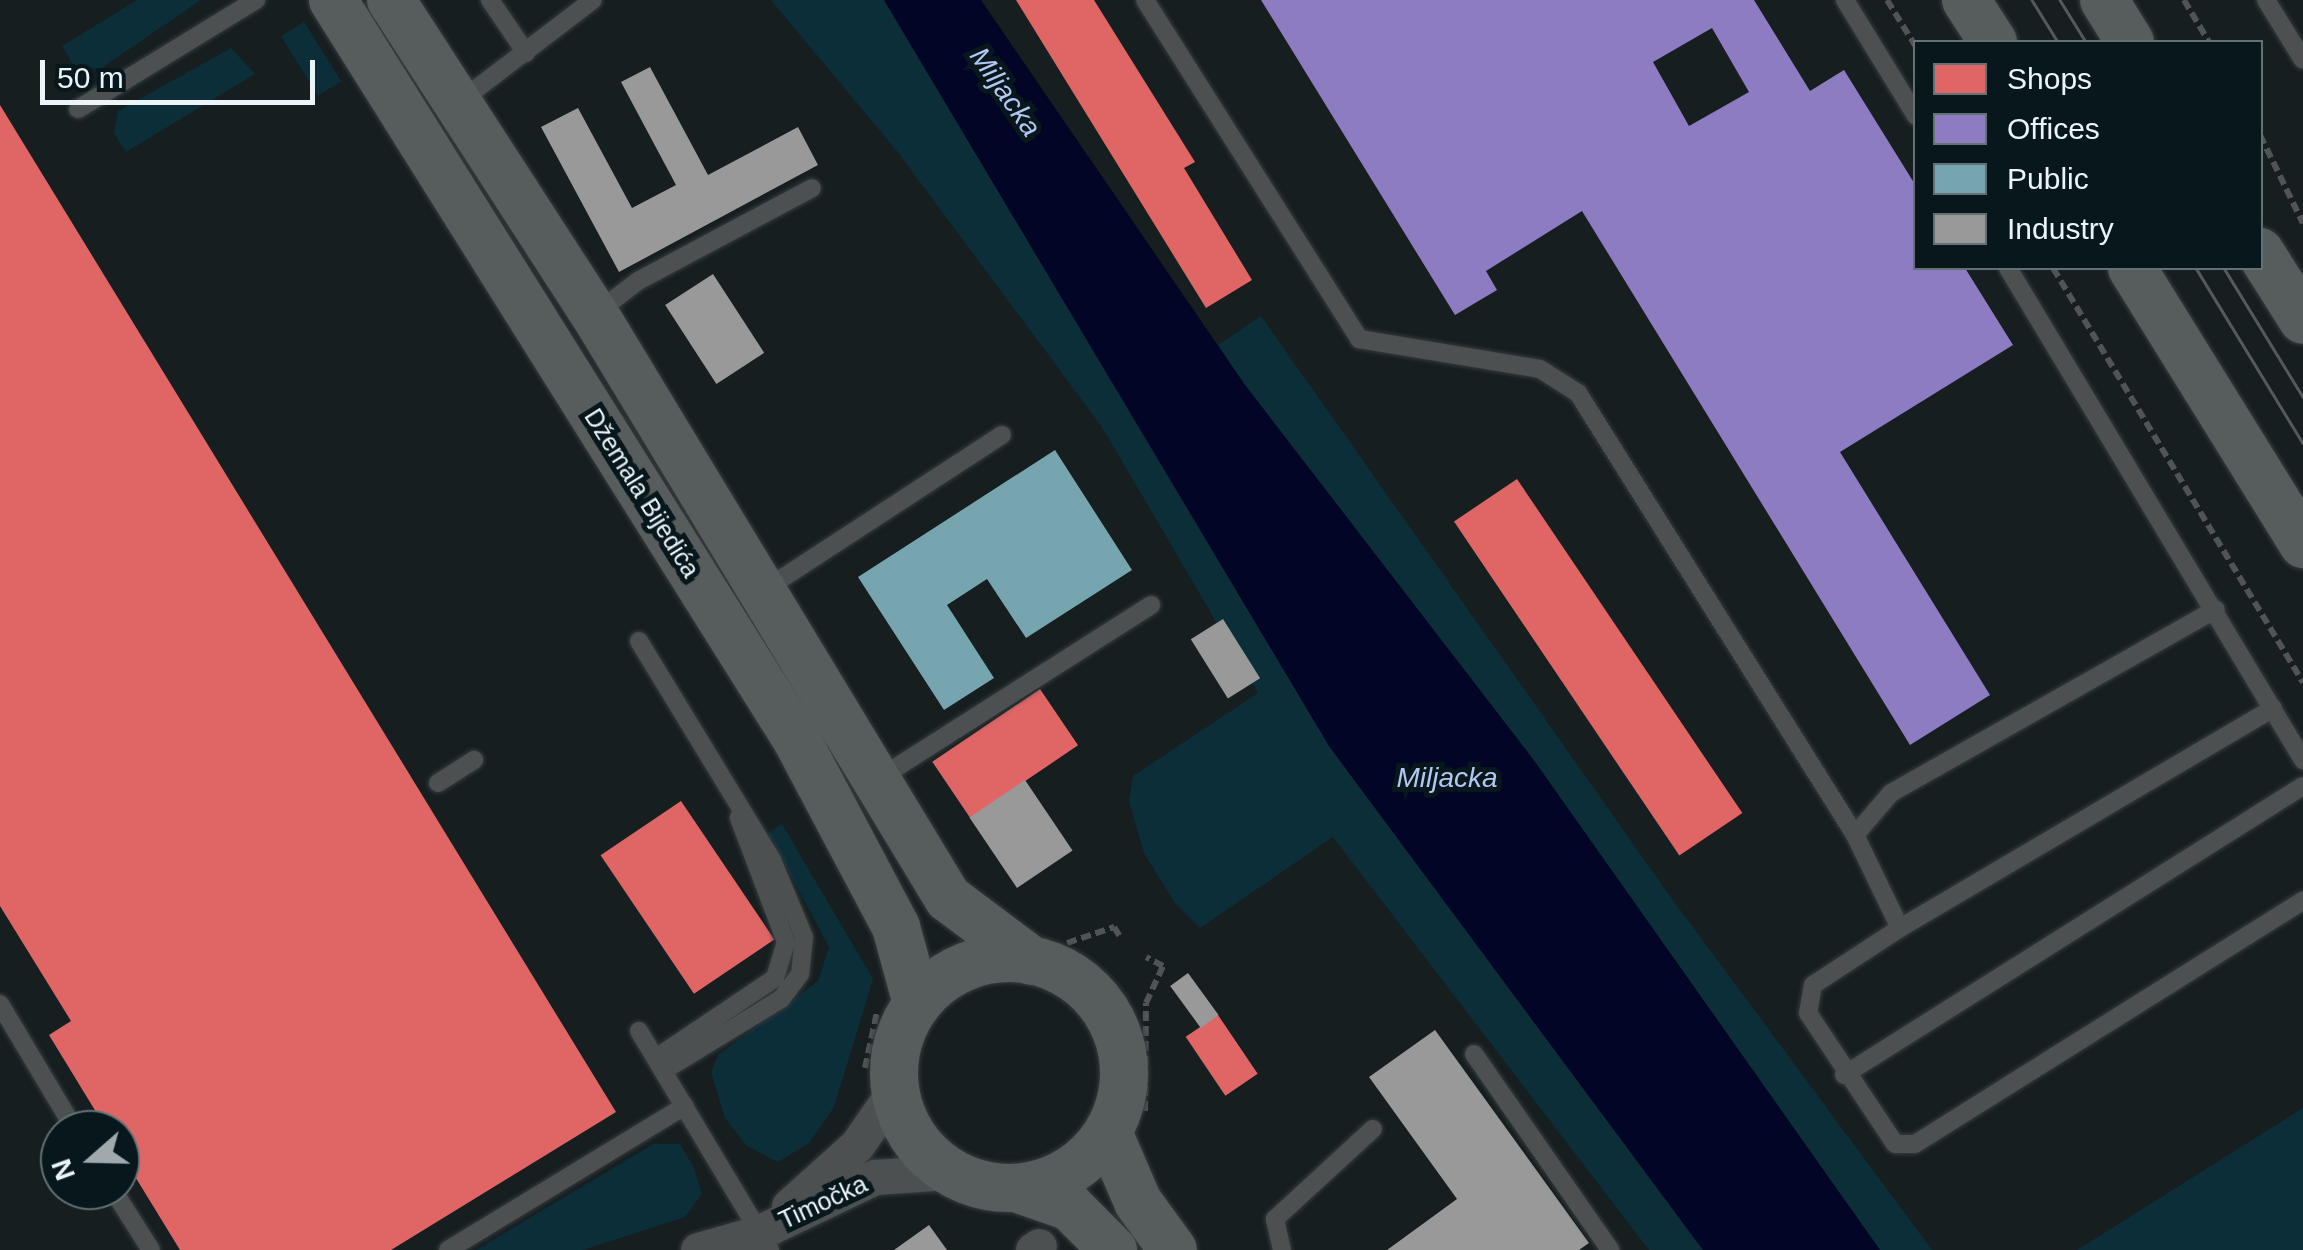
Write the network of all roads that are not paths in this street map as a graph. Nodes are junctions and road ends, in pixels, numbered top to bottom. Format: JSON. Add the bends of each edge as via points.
{"nodes":[{"id":1,"x":256,"y":0,"type":"edge"},
{"id":2,"x":333,"y":0,"type":"edge"},
{"id":3,"x":391,"y":0,"type":"edge"},
{"id":4,"x":490,"y":0,"type":"edge"},
{"id":5,"x":593,"y":0,"type":"edge"},
{"id":6,"x":1145,"y":0,"type":"edge"},
{"id":7,"x":1844,"y":0,"type":"edge"},
{"id":8,"x":1966,"y":0,"type":"edge"},
{"id":9,"x":2104,"y":0,"type":"edge"},
{"id":10,"x":2266,"y":0,"type":"edge"},
{"id":11,"x":1991,"y":40,"type":"edge"},
{"id":12,"x":2129,"y":40,"type":"edge"},
{"id":13,"x":526,"y":53,"type":"junction"},
{"id":14,"x":2303,"y":60,"type":"edge"},
{"id":15,"x":455,"y":105,"type":"junction"},
{"id":16,"x":78,"y":109,"type":"dead end"},
{"id":17,"x":1913,"y":111,"type":"edge"},
{"id":18,"x":812,"y":188,"type":"dead end"},
{"id":19,"x":2263,"y":257,"type":"edge"},
{"id":20,"x":2009,"y":270,"type":"edge"},
{"id":21,"x":2133,"y":270,"type":"edge"},
{"id":22,"x":595,"y":315,"type":"junction"},
{"id":23,"x":2303,"y":320,"type":"edge"},
{"id":24,"x":1002,"y":435,"type":"dead end"},
{"id":25,"x":2303,"y":544,"type":"edge"},
{"id":26,"x":763,"y":591,"type":"junction"},
{"id":27,"x":1151,"y":605,"type":"dead end"},
{"id":28,"x":2216,"y":608,"type":"junction"},
{"id":29,"x":639,"y":641,"type":"dead end"},
{"id":30,"x":2273,"y":708,"type":"junction"},
{"id":31,"x":474,"y":760,"type":"dead end"},
{"id":32,"x":2303,"y":760,"type":"edge"},
{"id":33,"x":874,"y":782,"type":"junction"},
{"id":34,"x":438,"y":783,"type":"dead end"},
{"id":35,"x":2303,"y":786,"type":"edge"},
{"id":36,"x":1855,"y":835,"type":"junction"},
{"id":37,"x":2303,"y":901,"type":"edge"},
{"id":38,"x":1900,"y":928,"type":"junction"},
{"id":39,"x":1032,"y":961,"type":"junction"},
{"id":40,"x":0,"y":1004,"type":"edge"},
{"id":41,"x":898,"y":1004,"type":"junction"},
{"id":42,"x":639,"y":1032,"type":"dead end"},
{"id":43,"x":1474,"y":1054,"type":"dead end"},
{"id":44,"x":660,"y":1064,"type":"junction"},
{"id":45,"x":1844,"y":1075,"type":"junction"},
{"id":46,"x":878,"y":1088,"type":"junction"},
{"id":47,"x":686,"y":1106,"type":"junction"},
{"id":48,"x":63,"y":1110,"type":"edge"},
{"id":49,"x":1373,"y":1128,"type":"dead end"},
{"id":50,"x":1127,"y":1130,"type":"junction"},
{"id":51,"x":949,"y":1172,"type":"junction"},
{"id":52,"x":1019,"y":1189,"type":"junction"},
{"id":53,"x":126,"y":1210,"type":"edge"},
{"id":54,"x":764,"y":1242,"type":"edge"},
{"id":55,"x":152,"y":1250,"type":"edge"},
{"id":56,"x":448,"y":1250,"type":"edge"},
{"id":57,"x":698,"y":1250,"type":"edge"},
{"id":58,"x":1113,"y":1250,"type":"edge"},
{"id":59,"x":1174,"y":1250,"type":"edge"},
{"id":60,"x":1282,"y":1250,"type":"edge"},
{"id":61,"x":1610,"y":1250,"type":"edge"}],
"edges":[{"from":1,"to":16,"type":"lane"},
{"from":2,"to":41,"type":"street","name":"Džemala Bijedića","via":[[797,740],[896,928]]},
{"from":3,"to":15,"type":"street","name":"Džemala Bijedića"},
{"from":4,"to":13,"type":"lane"},
{"from":5,"to":13,"type":"lane"},
{"from":6,"to":36,"type":"lane","via":[[1359,339],[1540,369],[1578,393]]},
{"from":7,"to":17,"type":"lane"},
{"from":8,"to":11,"type":"street"},
{"from":9,"to":12,"type":"street"},
{"from":10,"to":14,"type":"lane"},
{"from":13,"to":15,"type":"lane"},
{"from":15,"to":22,"type":"street","name":"Džemala Bijedića"},
{"from":18,"to":22,"type":"lane","via":[[638,281]]},
{"from":19,"to":23,"type":"street"},
{"from":20,"to":28,"type":"lane"},
{"from":21,"to":25,"type":"street"},
{"from":22,"to":26,"type":"street","name":"Džemala Bijedića"},
{"from":24,"to":26,"type":"lane"},
{"from":26,"to":33,"type":"street","name":"Džemala Bijedića"},
{"from":27,"to":33,"type":"lane"},
{"from":28,"to":30,"type":"lane"},
{"from":28,"to":36,"type":"lane","via":[[1891,793]]},
{"from":29,"to":44,"type":"lane","via":[[798,913],[800,974],[781,999]]},
{"from":30,"to":32,"type":"lane"},
{"from":30,"to":38,"type":"lane"},
{"from":31,"to":34,"type":"lane"},
{"from":33,"to":39,"type":"street","name":"Džemala Bijedića","via":[[948,898]]},
{"from":35,"to":45,"type":"lane"},
{"from":36,"to":38,"type":"lane"},
{"from":37,"to":45,"type":"lane","via":[[1915,1144],[1895,1144]]},
{"from":38,"to":45,"type":"lane","via":[[1813,985],[1808,1013]]},
{"from":39,"to":41,"type":"street","name":"Džemala Bijedića","via":[[968,966]]},
{"from":39,"to":50,"type":"street","name":"Džemala Bijedića","via":[[1075,979],[1114,1027],[1124,1062]]},
{"from":40,"to":48,"type":"lane"},
{"from":41,"to":46,"type":"street","name":"Džemala Bijedića","via":[[898,1045]]},
{"from":42,"to":44,"type":"lane"},
{"from":43,"to":61,"type":"lane"},
{"from":44,"to":47,"type":"lane"},
{"from":46,"to":51,"type":"street","via":[[923,1150]]},
{"from":46,"to":54,"type":"street","name":"Timočka","via":[[857,1145]]},
{"from":47,"to":54,"type":"lane"},
{"from":47,"to":56,"type":"lane"},
{"from":49,"to":60,"type":"lane","via":[[1275,1219]]},
{"from":50,"to":52,"type":"street","via":[[1054,1180]]},
{"from":50,"to":59,"type":"street","via":[[1138,1202]]},
{"from":51,"to":52,"type":"street"},
{"from":51,"to":54,"type":"street","name":"Timočka","via":[[876,1177]]},
{"from":52,"to":58,"type":"street","via":[[1070,1207]]},
{"from":53,"to":55,"type":"lane"},
{"from":54,"to":57,"type":"street","name":"Timočka"}]}
